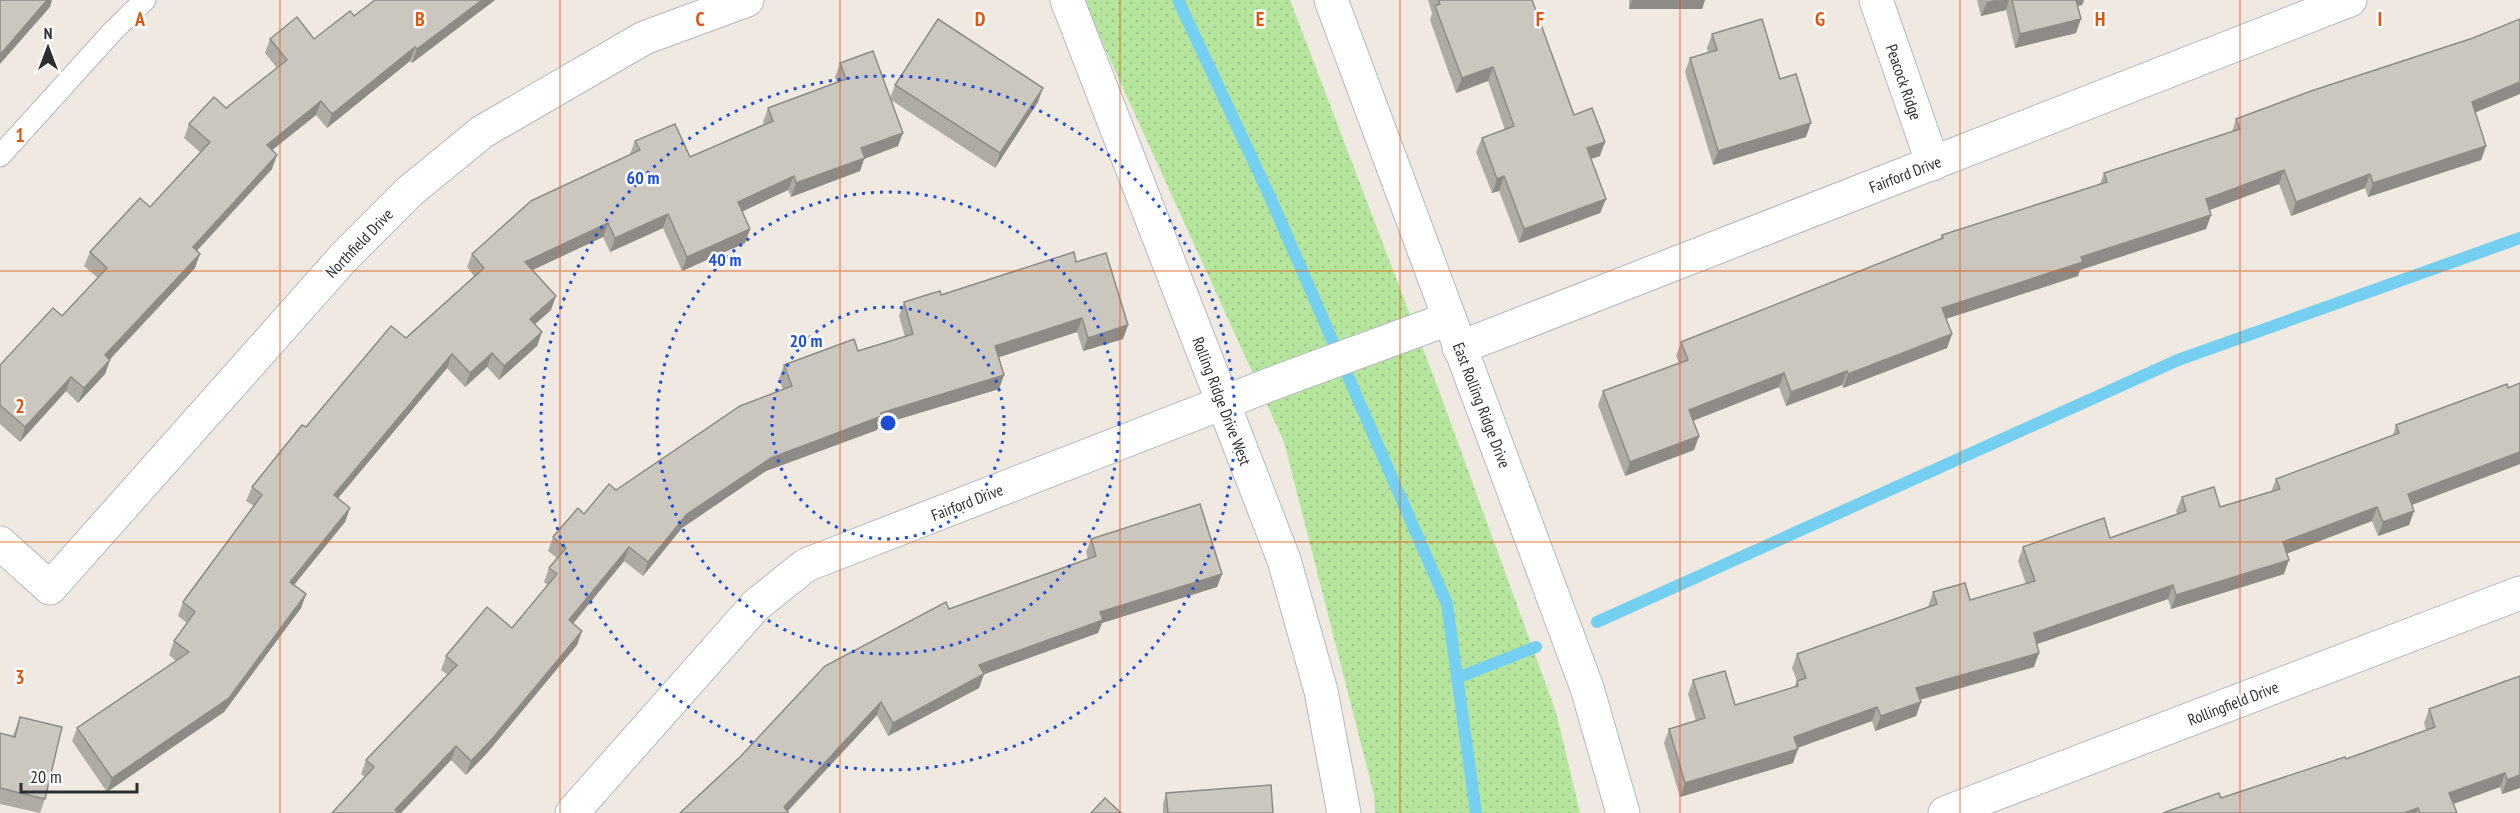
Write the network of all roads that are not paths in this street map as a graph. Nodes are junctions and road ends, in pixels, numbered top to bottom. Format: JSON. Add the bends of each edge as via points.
{"nodes":[{"id":1,"x":145,"y":0,"type":"edge"},
{"id":2,"x":747,"y":0,"type":"edge"},
{"id":3,"x":1067,"y":0,"type":"edge"},
{"id":4,"x":1331,"y":0,"type":"edge"},
{"id":5,"x":1876,"y":0,"type":"edge"},
{"id":6,"x":2350,"y":0,"type":"edge"},
{"id":7,"x":0,"y":156,"type":"edge"},
{"id":8,"x":1933,"y":164,"type":"junction"},
{"id":9,"x":1454,"y":333,"type":"junction"},
{"id":10,"x":1223,"y":405,"type":"junction"},
{"id":11,"x":0,"y":543,"type":"edge"},
{"id":12,"x":2520,"y":593,"type":"edge"},
{"id":13,"x":573,"y":813,"type":"edge"},
{"id":14,"x":1344,"y":813,"type":"edge"},
{"id":15,"x":1623,"y":813,"type":"edge"},
{"id":16,"x":1945,"y":813,"type":"edge"}],
"edges":[{"from":1,"to":7,"type":"lane"},
{"from":2,"to":11,"type":"street","name":"Northfield Drive","via":[[644,38],[482,132],[410,191],[344,256],[50,588]]},
{"from":3,"to":10,"type":"street","name":"Rolling Ridge Drive West"},
{"from":4,"to":9,"type":"street","name":"East Rolling Ridge Drive"},
{"from":5,"to":8,"type":"street","name":"Peacock Ridge"},
{"from":6,"to":8,"type":"street","name":"Fairford Drive"},
{"from":8,"to":9,"type":"street","name":"Fairford Drive"},
{"from":9,"to":10,"type":"street","name":"Fairford Drive","via":[[1391,339]]},
{"from":9,"to":15,"type":"street","name":"East Rolling Ridge Drive","via":[[1542,560],[1587,688]]},
{"from":10,"to":13,"type":"street","name":"Fairford Drive","via":[[806,565],[756,605]]},
{"from":10,"to":14,"type":"street","name":"Rolling Ridge Drive West","via":[[1284,560],[1321,692]]},
{"from":12,"to":16,"type":"street","name":"Rollingfield Drive"}]}
